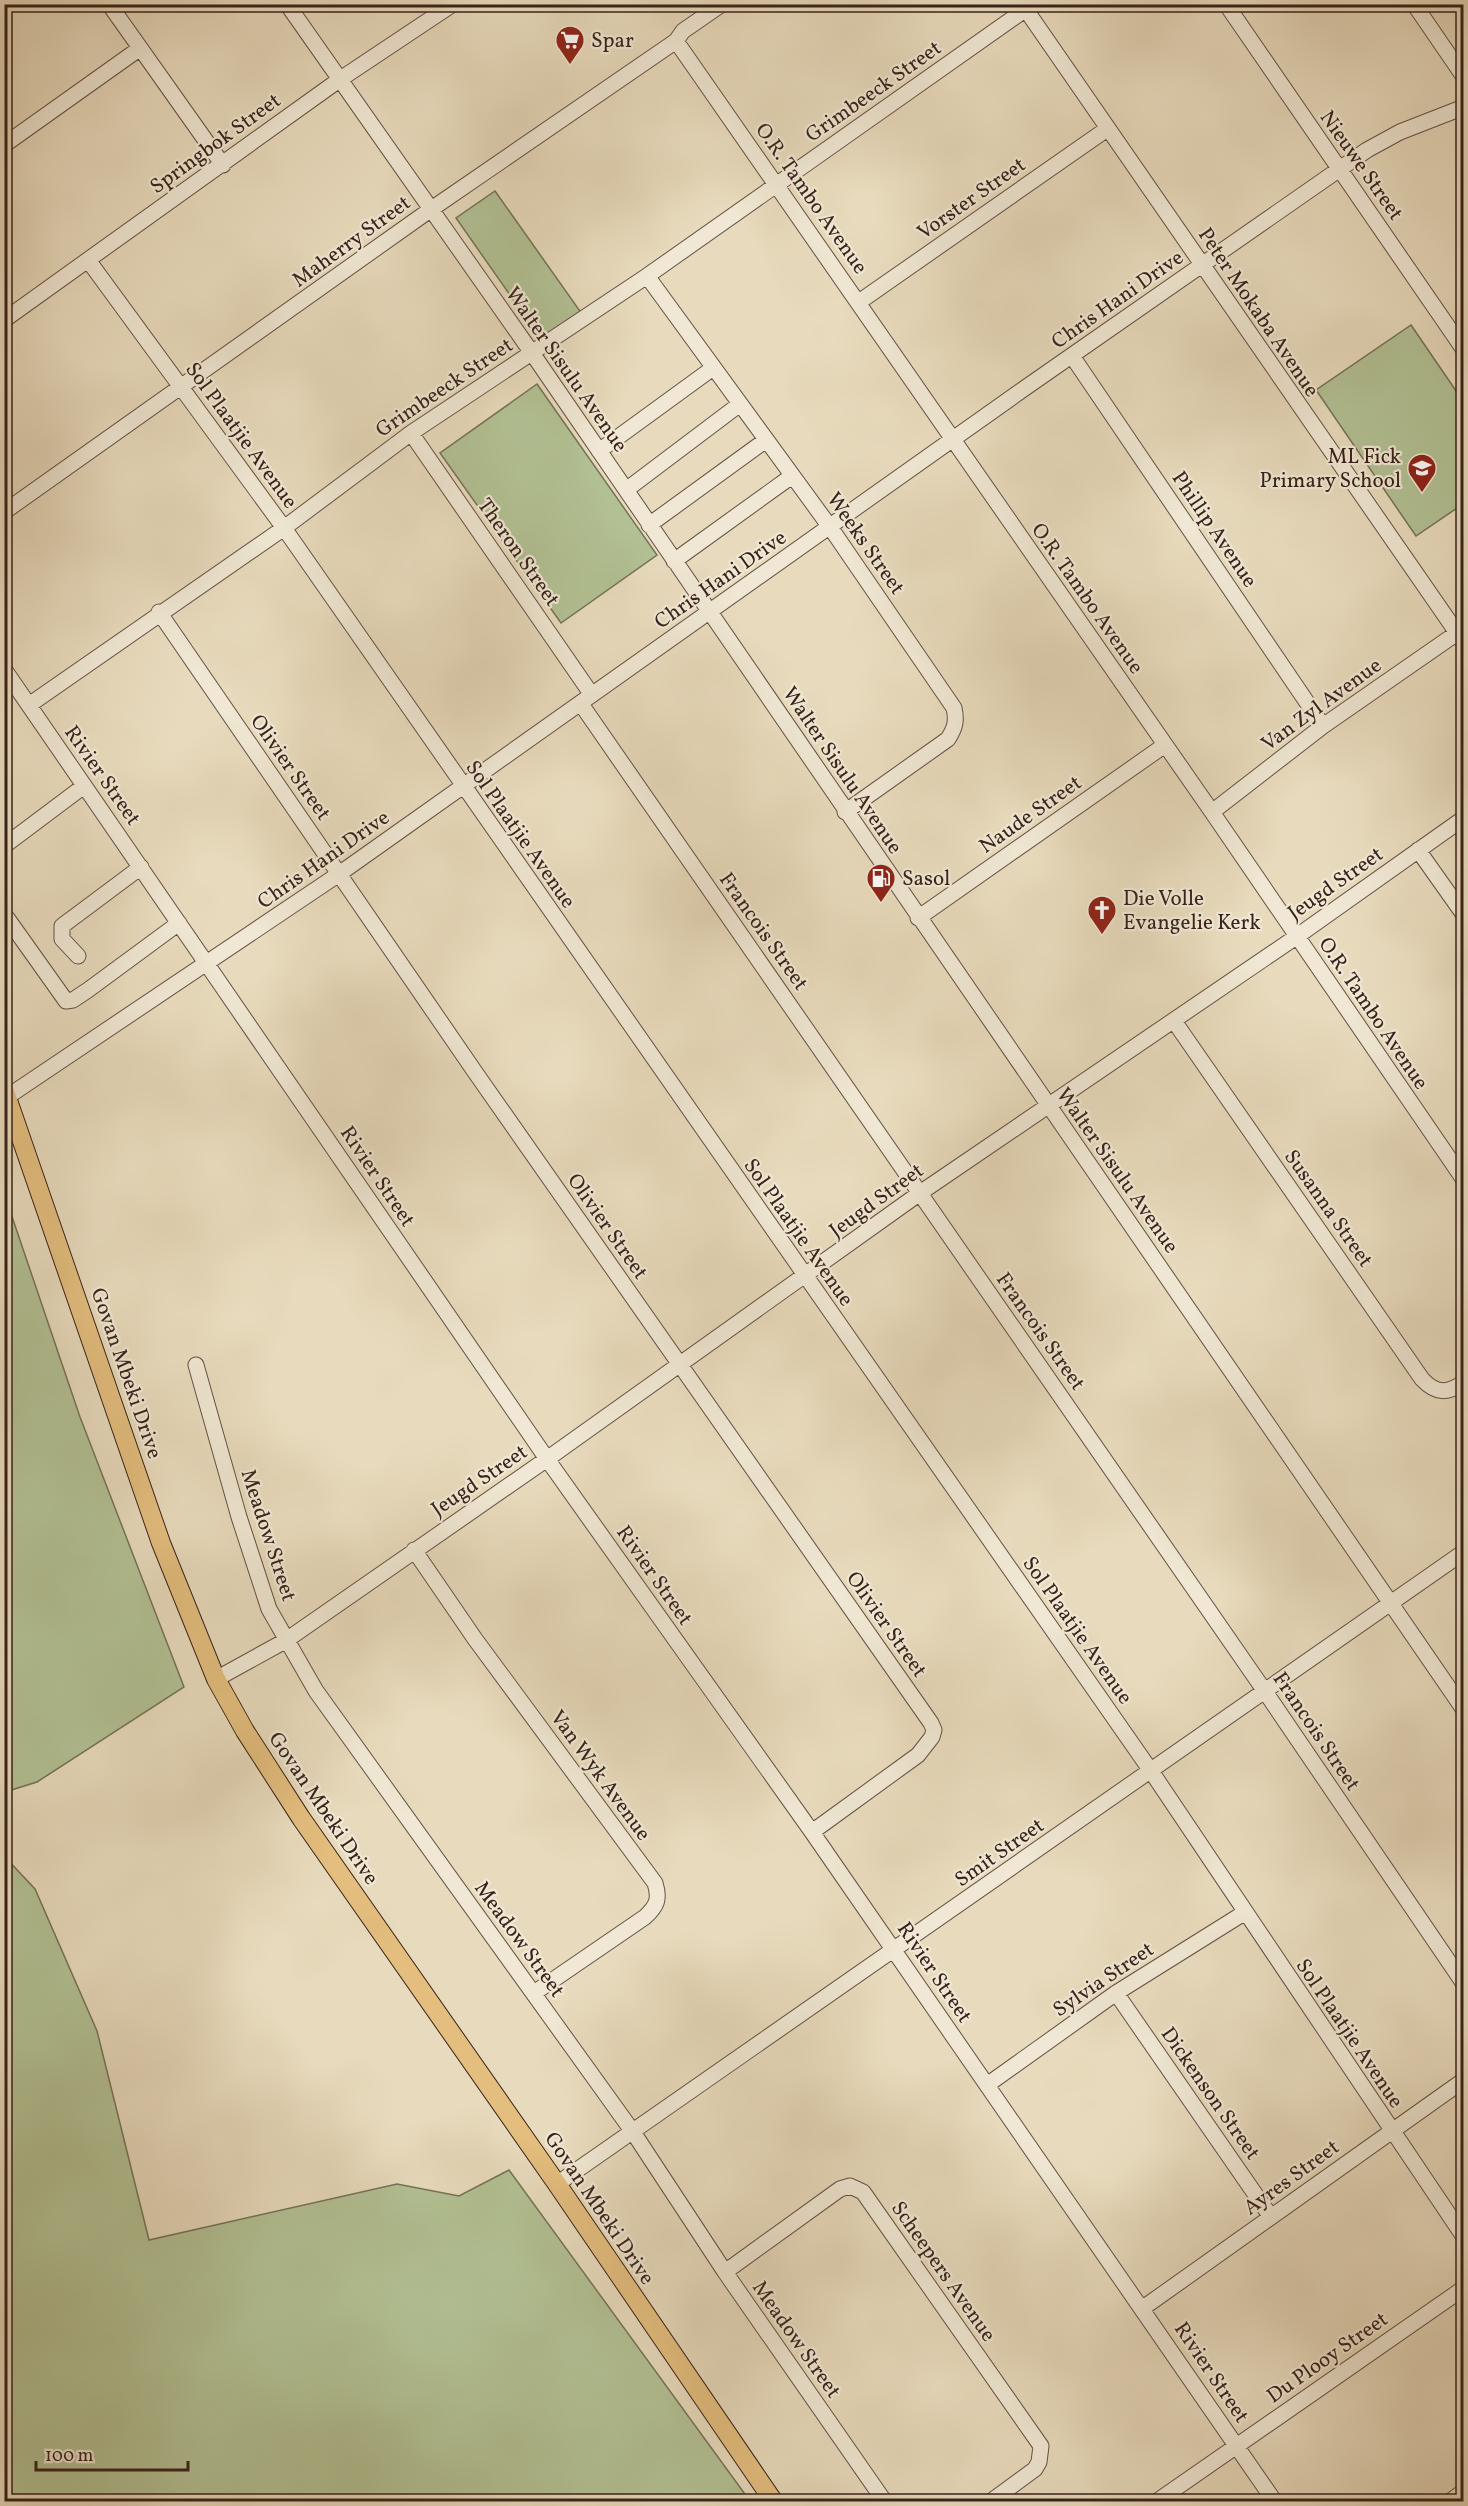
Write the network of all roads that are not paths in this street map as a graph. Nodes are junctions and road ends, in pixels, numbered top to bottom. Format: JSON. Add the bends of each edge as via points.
{"nodes":[{"id":1,"x":109,"y":4,"type":"edge"},
{"id":2,"x":286,"y":4,"type":"edge"},
{"id":3,"x":453,"y":4,"type":"edge"},
{"id":4,"x":722,"y":4,"type":"edge"},
{"id":5,"x":1226,"y":4,"type":"edge"},
{"id":6,"x":1414,"y":4,"type":"edge"},
{"id":7,"x":1026,"y":6,"type":"edge"},
{"id":8,"x":676,"y":41,"type":"junction"},
{"id":9,"x":139,"y":49,"type":"junction"},
{"id":10,"x":1464,"y":77,"type":"edge"},
{"id":11,"x":339,"y":80,"type":"junction"},
{"id":12,"x":1464,"y":107,"type":"edge"},
{"id":13,"x":1107,"y":129,"type":"junction"},
{"id":14,"x":4,"y":145,"type":"edge"},
{"id":15,"x":223,"y":165,"type":"junction"},
{"id":16,"x":1339,"y":170,"type":"junction"},
{"id":17,"x":776,"y":184,"type":"junction"},
{"id":18,"x":430,"y":210,"type":"junction"},
{"id":19,"x":88,"y":260,"type":"junction"},
{"id":20,"x":1202,"y":265,"type":"junction"},
{"id":21,"x":647,"y":276,"type":"junction"},
{"id":22,"x":859,"y":302,"type":"junction"},
{"id":23,"x":4,"y":320,"type":"edge"},
{"id":24,"x":1464,"y":350,"type":"edge"},
{"id":25,"x":532,"y":353,"type":"junction"},
{"id":26,"x":1072,"y":356,"type":"junction"},
{"id":27,"x":713,"y":368,"type":"junction"},
{"id":28,"x":182,"y":387,"type":"junction"},
{"id":29,"x":740,"y":404,"type":"junction"},
{"id":30,"x":411,"y":433,"type":"junction"},
{"id":31,"x":766,"y":440,"type":"junction"},
{"id":32,"x":952,"y":440,"type":"junction"},
{"id":33,"x":599,"y":451,"type":"junction"},
{"id":34,"x":792,"y":476,"type":"junction"},
{"id":35,"x":626,"y":490,"type":"junction"},
{"id":36,"x":4,"y":512,"type":"edge"},
{"id":37,"x":649,"y":525,"type":"junction"},
{"id":38,"x":830,"y":527,"type":"junction"},
{"id":39,"x":284,"y":528,"type":"junction"},
{"id":40,"x":674,"y":561,"type":"junction"},
{"id":41,"x":159,"y":612,"type":"junction"},
{"id":42,"x":709,"y":612,"type":"junction"},
{"id":43,"x":1460,"y":638,"type":"edge"},
{"id":44,"x":4,"y":669,"type":"edge"},
{"id":45,"x":586,"y":700,"type":"junction"},
{"id":46,"x":29,"y":705,"type":"junction"},
{"id":47,"x":1323,"y":726,"type":"junction"},
{"id":48,"x":1165,"y":745,"type":"junction"},
{"id":49,"x":84,"y":786,"type":"junction"},
{"id":50,"x":463,"y":786,"type":"junction"},
{"id":51,"x":845,"y":812,"type":"junction"},
{"id":52,"x":1212,"y":812,"type":"junction"},
{"id":53,"x":1464,"y":818,"type":"edge"},
{"id":54,"x":4,"y":846,"type":"edge"},
{"id":55,"x":1418,"y":850,"type":"junction"},
{"id":56,"x":141,"y":867,"type":"junction"},
{"id":57,"x":339,"y":874,"type":"junction"},
{"id":58,"x":1464,"y":915,"type":"edge"},
{"id":59,"x":7,"y":918,"type":"dead end"},
{"id":60,"x":918,"y":918,"type":"junction"},
{"id":61,"x":179,"y":923,"type":"junction"},
{"id":62,"x":1296,"y":937,"type":"junction"},
{"id":63,"x":78,"y":956,"type":"dead end"},
{"id":64,"x":207,"y":964,"type":"junction"},
{"id":65,"x":1174,"y":1021,"type":"junction"},
{"id":66,"x":6,"y":1093,"type":"edge"},
{"id":67,"x":1048,"y":1105,"type":"junction"},
{"id":68,"x":1464,"y":1180,"type":"edge"},
{"id":69,"x":920,"y":1193,"type":"junction"},
{"id":70,"x":805,"y":1277,"type":"junction"},
{"id":71,"x":196,"y":1365,"type":"dead end"},
{"id":72,"x":679,"y":1366,"type":"junction"},
{"id":73,"x":1464,"y":1382,"type":"edge"},
{"id":74,"x":547,"y":1459,"type":"junction"},
{"id":75,"x":414,"y":1550,"type":"junction"},
{"id":76,"x":1464,"y":1552,"type":"edge"},
{"id":77,"x":1390,"y":1602,"type":"junction"},
{"id":78,"x":285,"y":1641,"type":"junction"},
{"id":79,"x":216,"y":1678,"type":"junction"},
{"id":80,"x":1264,"y":1690,"type":"junction"},
{"id":81,"x":1464,"y":1710,"type":"edge"},
{"id":82,"x":1151,"y":1771,"type":"junction"},
{"id":83,"x":812,"y":1832,"type":"junction"},
{"id":84,"x":1244,"y":1912,"type":"junction"},
{"id":85,"x":895,"y":1951,"type":"junction"},
{"id":86,"x":1464,"y":1984,"type":"edge"},
{"id":87,"x":534,"y":1993,"type":"junction"},
{"id":88,"x":1116,"y":1993,"type":"junction"},
{"id":89,"x":1464,"y":2080,"type":"edge"},
{"id":90,"x":987,"y":2085,"type":"junction"},
{"id":91,"x":1390,"y":2131,"type":"junction"},
{"id":92,"x":633,"y":2132,"type":"junction"},
{"id":93,"x":557,"y":2184,"type":"junction"},
{"id":94,"x":1271,"y":2217,"type":"junction"},
{"id":95,"x":1464,"y":2237,"type":"edge"},
{"id":96,"x":725,"y":2272,"type":"junction"},
{"id":97,"x":1464,"y":2288,"type":"edge"},
{"id":98,"x":1143,"y":2308,"type":"junction"},
{"id":99,"x":1237,"y":2446,"type":"junction"},
{"id":100,"x":757,"y":2475,"type":"junction"},
{"id":101,"x":1464,"y":2492,"type":"edge"},
{"id":102,"x":774,"y":2502,"type":"edge"},
{"id":103,"x":781,"y":2502,"type":"edge"},
{"id":104,"x":885,"y":2502,"type":"edge"},
{"id":105,"x":990,"y":2502,"type":"edge"},
{"id":106,"x":1156,"y":2502,"type":"edge"},
{"id":107,"x":1275,"y":2502,"type":"edge"},
{"id":108,"x":1449,"y":2502,"type":"edge"}],
"edges":[{"from":1,"to":9,"type":"street"},
{"from":2,"to":11,"type":"street","name":"Walter Sisulu Avenue"},
{"from":3,"to":11,"type":"street","name":"Springbok Street"},
{"from":4,"to":8,"type":"street","name":"Maherry Street","via":[[683,31]]},
{"from":5,"to":16,"type":"street","name":"Nieuwe Street"},
{"from":6,"to":10,"type":"street"},
{"from":7,"to":13,"type":"street","name":"Peter Mokaba Avenue"},
{"from":7,"to":17,"type":"street","name":"Grimbeeck Street"},
{"from":8,"to":17,"type":"street","name":"O.R. Tambo Avenue"},
{"from":8,"to":18,"type":"street","name":"Maherry Street"},
{"from":9,"to":14,"type":"street"},
{"from":9,"to":15,"type":"street"},
{"from":11,"to":15,"type":"street","name":"Springbok Street"},
{"from":11,"to":18,"type":"street","name":"Walter Sisulu Avenue"},
{"from":12,"to":16,"type":"street","name":"Chris Hani Drive","via":[[1400,132]]},
{"from":13,"to":20,"type":"street","name":"Peter Mokaba Avenue"},
{"from":13,"to":22,"type":"street","name":"Vorster Street"},
{"from":15,"to":19,"type":"street","name":"Springbok Street"},
{"from":16,"to":20,"type":"street","name":"Chris Hani Drive"},
{"from":16,"to":24,"type":"street","name":"Nieuwe Street"},
{"from":17,"to":21,"type":"street","name":"Grimbeeck Street"},
{"from":17,"to":22,"type":"street","name":"O.R. Tambo Avenue"},
{"from":18,"to":25,"type":"street","name":"Walter Sisulu Avenue"},
{"from":18,"to":28,"type":"street","name":"Maherry Street"},
{"from":19,"to":23,"type":"street","name":"Springbok Street"},
{"from":19,"to":28,"type":"street","name":"Sol Plaatjie Avenue"},
{"from":20,"to":26,"type":"street","name":"Chris Hani Drive"},
{"from":20,"to":43,"type":"street","name":"Peter Mokaba Avenue"},
{"from":21,"to":25,"type":"street","name":"Grimbeeck Street"},
{"from":21,"to":27,"type":"street","name":"Weeks Street"},
{"from":22,"to":32,"type":"street","name":"O.R. Tambo Avenue"},
{"from":25,"to":30,"type":"street","name":"Grimbeeck Street"},
{"from":25,"to":33,"type":"street","name":"Walter Sisulu Avenue"},
{"from":26,"to":32,"type":"street","name":"Chris Hani Drive"},
{"from":26,"to":47,"type":"street","name":"Phillip Avenue"},
{"from":27,"to":29,"type":"street","name":"Weeks Street"},
{"from":27,"to":33,"type":"street"},
{"from":28,"to":36,"type":"street","name":"Maherry Street"},
{"from":28,"to":39,"type":"street","name":"Sol Plaatjie Avenue"},
{"from":29,"to":31,"type":"street","name":"Weeks Street"},
{"from":29,"to":35,"type":"street"},
{"from":30,"to":39,"type":"street","name":"Grimbeeck Street"},
{"from":30,"to":45,"type":"street","name":"Theron Street"},
{"from":31,"to":34,"type":"street","name":"Weeks Street"},
{"from":31,"to":37,"type":"street"},
{"from":32,"to":38,"type":"street","name":"Chris Hani Drive"},
{"from":32,"to":48,"type":"street","name":"O.R. Tambo Avenue"},
{"from":33,"to":35,"type":"street","name":"Walter Sisulu Avenue"},
{"from":34,"to":38,"type":"street","name":"Weeks Street"},
{"from":34,"to":40,"type":"street"},
{"from":35,"to":37,"type":"street","name":"Walter Sisulu Avenue"},
{"from":37,"to":40,"type":"street","name":"Walter Sisulu Avenue"},
{"from":38,"to":42,"type":"street","name":"Chris Hani Drive"},
{"from":38,"to":51,"type":"street","name":"Weeks Street","via":[[948,697],[957,718],[948,739]]},
{"from":39,"to":41,"type":"street","name":"Grimbeeck Street"},
{"from":39,"to":50,"type":"street","name":"Sol Plaatjie Avenue"},
{"from":40,"to":42,"type":"street","name":"Walter Sisulu Avenue"},
{"from":41,"to":46,"type":"street","name":"Grimbeeck Street"},
{"from":41,"to":57,"type":"street","name":"Olivier Street"},
{"from":42,"to":45,"type":"street","name":"Chris Hani Drive"},
{"from":42,"to":51,"type":"street","name":"Walter Sisulu Avenue"},
{"from":43,"to":47,"type":"street","name":"Van Zyl Avenue"},
{"from":44,"to":46,"type":"street","name":"Rivier Street"},
{"from":45,"to":50,"type":"street","name":"Chris Hani Drive"},
{"from":45,"to":69,"type":"street","name":"Francois Street"},
{"from":46,"to":49,"type":"street","name":"Rivier Street"},
{"from":47,"to":52,"type":"street","name":"Van Zyl Avenue"},
{"from":48,"to":52,"type":"street","name":"O.R. Tambo Avenue"},
{"from":48,"to":60,"type":"street","name":"Naude Street"},
{"from":49,"to":54,"type":"street"},
{"from":49,"to":56,"type":"street","name":"Rivier Street"},
{"from":50,"to":57,"type":"street","name":"Chris Hani Drive"},
{"from":50,"to":70,"type":"street","name":"Sol Plaatjie Avenue"},
{"from":51,"to":60,"type":"street","name":"Walter Sisulu Avenue"},
{"from":52,"to":62,"type":"street","name":"O.R. Tambo Avenue"},
{"from":53,"to":55,"type":"street","name":"Jeugd Street"},
{"from":55,"to":58,"type":"street"},
{"from":55,"to":62,"type":"street","name":"Jeugd Street"},
{"from":56,"to":61,"type":"street","name":"Rivier Street"},
{"from":56,"to":63,"type":"street","via":[[62,926],[62,939]]},
{"from":57,"to":64,"type":"street","name":"Chris Hani Drive"},
{"from":57,"to":72,"type":"street","name":"Olivier Street"},
{"from":59,"to":61,"type":"street","via":[[66,1001],[73,1000]]},
{"from":60,"to":67,"type":"street","name":"Walter Sisulu Avenue"},
{"from":61,"to":64,"type":"street","name":"Rivier Street"},
{"from":62,"to":65,"type":"street","name":"Jeugd Street"},
{"from":62,"to":68,"type":"street","name":"O.R. Tambo Avenue"},
{"from":64,"to":66,"type":"street","name":"Chris Hani Drive"},
{"from":64,"to":74,"type":"street","name":"Rivier Street"},
{"from":65,"to":67,"type":"street","name":"Jeugd Street"},
{"from":65,"to":73,"type":"street","name":"Susanna Street","via":[[1422,1378],[1440,1392]]},
{"from":66,"to":79,"type":"main road","name":"Govan Mbeki Drive","via":[[161,1543]]},
{"from":67,"to":69,"type":"street","name":"Jeugd Street"},
{"from":67,"to":77,"type":"street","name":"Walter Sisulu Avenue"},
{"from":69,"to":70,"type":"street","name":"Jeugd Street"},
{"from":69,"to":80,"type":"street","name":"Francois Street"},
{"from":70,"to":72,"type":"street","name":"Jeugd Street"},
{"from":70,"to":82,"type":"street","name":"Sol Plaatjie Avenue"},
{"from":71,"to":78,"type":"street","name":"Meadow Street","via":[[239,1517],[269,1609]]},
{"from":72,"to":74,"type":"street","name":"Jeugd Street"},
{"from":72,"to":83,"type":"street","name":"Olivier Street","via":[[934,1730],[928,1746],[918,1755]]},
{"from":74,"to":75,"type":"street","name":"Jeugd Street"},
{"from":74,"to":83,"type":"street","name":"Rivier Street"},
{"from":75,"to":78,"type":"street","name":"Jeugd Street"},
{"from":75,"to":87,"type":"street","name":"Van Wyk Avenue","via":[[657,1891],[657,1904],[645,1917]]},
{"from":76,"to":77,"type":"street","name":"Smit Street"},
{"from":77,"to":80,"type":"street","name":"Smit Street"},
{"from":77,"to":81,"type":"street","name":"Walter Sisulu Avenue"},
{"from":78,"to":79,"type":"street","name":"Jeugd Street"},
{"from":78,"to":87,"type":"street","name":"Meadow Street"},
{"from":79,"to":93,"type":"main road","name":"Govan Mbeki Drive","via":[[301,1818]]},
{"from":80,"to":82,"type":"street","name":"Smit Street"},
{"from":80,"to":86,"type":"street","name":"Francois Street"},
{"from":82,"to":84,"type":"street","name":"Sol Plaatjie Avenue"},
{"from":82,"to":85,"type":"street","name":"Smit Street"},
{"from":83,"to":85,"type":"street","name":"Rivier Street"},
{"from":84,"to":88,"type":"street","name":"Sylvia Street"},
{"from":84,"to":91,"type":"street","name":"Sol Plaatjie Avenue"},
{"from":85,"to":90,"type":"street","name":"Rivier Street"},
{"from":85,"to":92,"type":"street","name":"Smit Street"},
{"from":87,"to":92,"type":"street","name":"Meadow Street"},
{"from":88,"to":90,"type":"street","name":"Sylvia Street"},
{"from":88,"to":94,"type":"street","name":"Dickenson Street"},
{"from":89,"to":91,"type":"street","name":"Ayres Street"},
{"from":90,"to":98,"type":"street","name":"Rivier Street"},
{"from":91,"to":94,"type":"street","name":"Ayres Street"},
{"from":91,"to":95,"type":"street","name":"Sol Plaatjie Avenue"},
{"from":92,"to":93,"type":"street","name":"Smit Street"},
{"from":92,"to":96,"type":"street","name":"Meadow Street"},
{"from":93,"to":100,"type":"main road","name":"Govan Mbeki Drive"},
{"from":94,"to":98,"type":"street","name":"Ayres Street"},
{"from":96,"to":104,"type":"street","name":"Meadow Street"},
{"from":96,"to":105,"type":"street","name":"Scheepers Avenue","via":[[840,2189],[850,2186],[863,2192],[1041,2446],[1040,2462],[1035,2469]]},
{"from":97,"to":99,"type":"street","name":"Du Plooy Street"},
{"from":98,"to":99,"type":"street","name":"Rivier Street"},
{"from":99,"to":106,"type":"street","name":"Du Plooy Street"},
{"from":99,"to":107,"type":"street","name":"Rivier Street"},
{"from":100,"to":102,"type":"main road","name":"Govan Mbeki Drive"},
{"from":100,"to":103,"type":"main road","name":"Govan Mbeki Drive"},
{"from":101,"to":108,"type":"street"}]}
